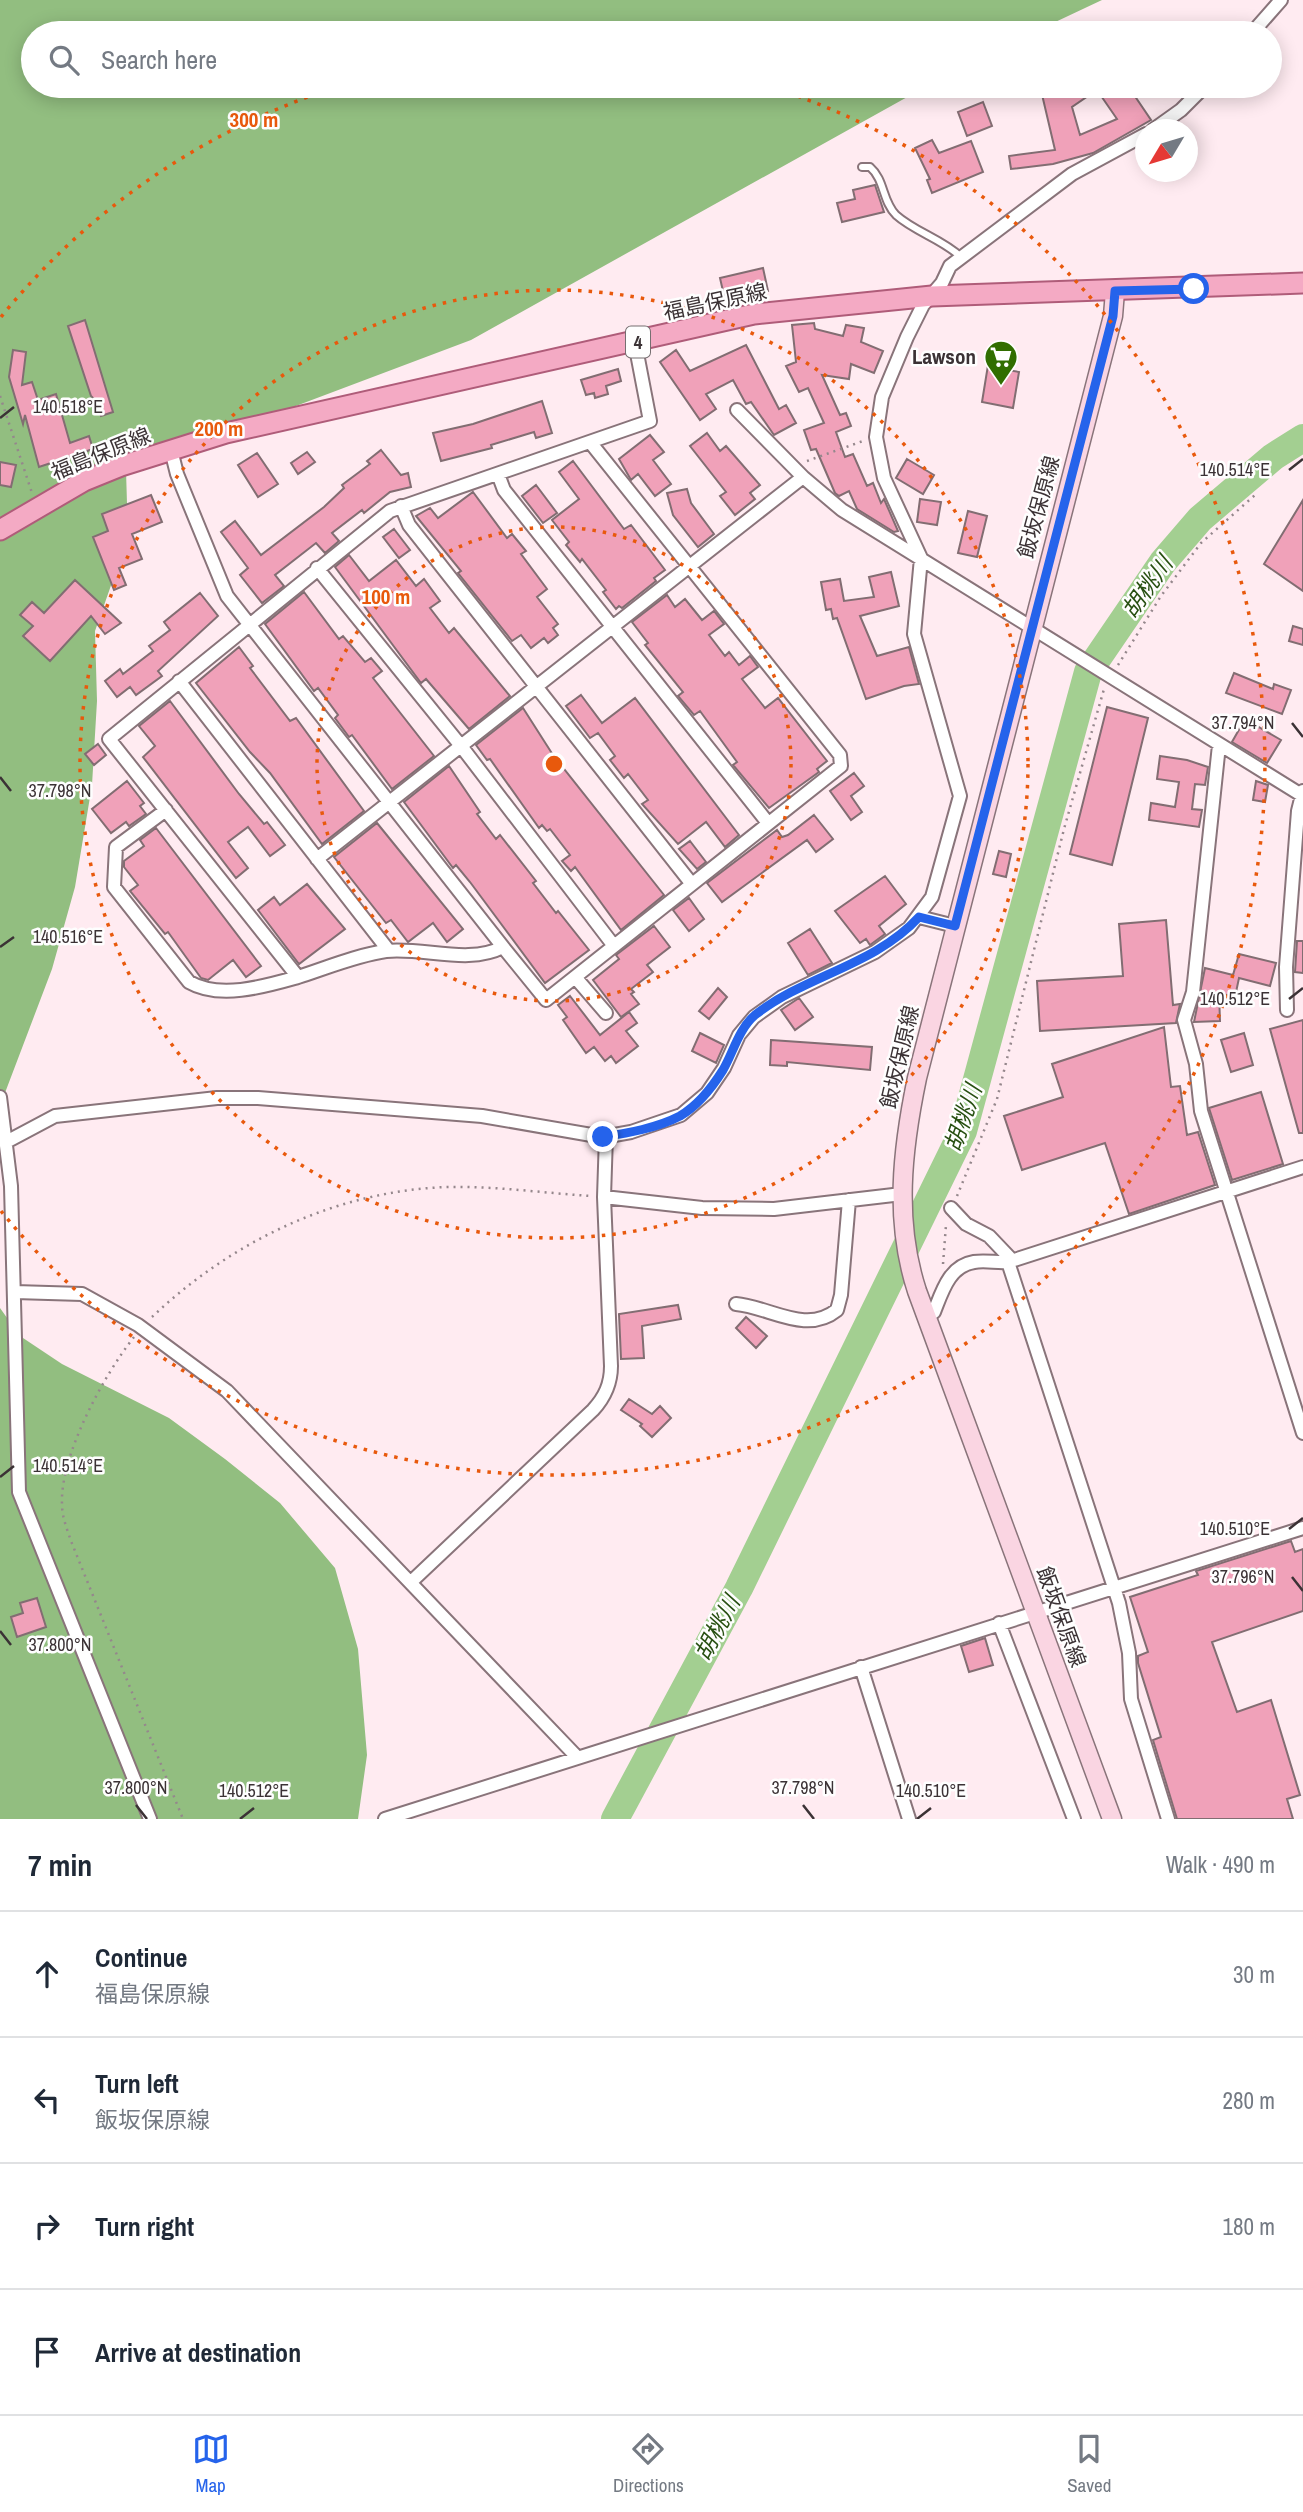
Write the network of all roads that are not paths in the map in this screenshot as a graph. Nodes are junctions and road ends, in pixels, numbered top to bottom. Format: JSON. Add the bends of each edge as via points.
{"nodes":[{"id":1,"x":1281,"y":0,"type":"edge"},
{"id":2,"x":1263,"y":21,"type":"edge"},
{"id":3,"x":1193,"y":98,"type":"edge"},
{"id":4,"x":1168,"y":119,"type":"edge"},
{"id":5,"x":1135,"y":140,"type":"edge"},
{"id":6,"x":862,"y":167,"type":"dead end"},
{"id":7,"x":961,"y":257,"type":"junction"},
{"id":8,"x":1303,"y":283,"type":"edge"},
{"id":9,"x":1115,"y":291,"type":"junction"},
{"id":10,"x":932,"y":296,"type":"junction"},
{"id":11,"x":635,"y":343,"type":"junction"},
{"id":12,"x":737,"y":410,"type":"dead end"},
{"id":13,"x":590,"y":442,"type":"junction"},
{"id":14,"x":171,"y":450,"type":"junction"},
{"id":15,"x":498,"y":474,"type":"junction"},
{"id":16,"x":803,"y":477,"type":"junction"},
{"id":17,"x":401,"y":506,"type":"junction"},
{"id":18,"x":0,"y":530,"type":"edge"},
{"id":19,"x":921,"y":558,"type":"junction"},
{"id":20,"x":689,"y":566,"type":"junction"},
{"id":21,"x":317,"y":568,"type":"junction"},
{"id":22,"x":247,"y":625,"type":"junction"},
{"id":23,"x":613,"y":626,"type":"junction"},
{"id":24,"x":1031,"y":628,"type":"junction"},
{"id":25,"x":179,"y":681,"type":"junction"},
{"id":26,"x":536,"y":687,"type":"junction"},
{"id":27,"x":1219,"y":745,"type":"junction"},
{"id":28,"x":461,"y":746,"type":"junction"},
{"id":29,"x":1303,"y":794,"type":"edge"},
{"id":30,"x":388,"y":803,"type":"junction"},
{"id":31,"x":166,"y":810,"type":"junction"},
{"id":32,"x":768,"y":822,"type":"junction"},
{"id":33,"x":317,"y":859,"type":"junction"},
{"id":34,"x":691,"y":883,"type":"junction"},
{"id":35,"x":919,"y":917,"type":"junction"},
{"id":36,"x":955,"y":926,"type":"junction"},
{"id":37,"x":614,"y":946,"type":"junction"},
{"id":38,"x":503,"y":947,"type":"junction"},
{"id":39,"x":389,"y":951,"type":"junction"},
{"id":40,"x":298,"y":977,"type":"junction"},
{"id":41,"x":575,"y":977,"type":"junction"},
{"id":42,"x":1287,"y":1010,"type":"dead end"},
{"id":43,"x":606,"y":1013,"type":"dead end"},
{"id":44,"x":0,"y":1097,"type":"edge"},
{"id":45,"x":606,"y":1136,"type":"junction"},
{"id":46,"x":8,"y":1141,"type":"junction"},
{"id":47,"x":1303,"y":1167,"type":"edge"},
{"id":48,"x":1226,"y":1191,"type":"junction"},
{"id":49,"x":902,"y":1196,"type":"junction"},
{"id":50,"x":604,"y":1197,"type":"junction"},
{"id":51,"x":849,"y":1200,"type":"junction"},
{"id":52,"x":951,"y":1208,"type":"road end"},
{"id":53,"x":1008,"y":1262,"type":"junction"},
{"id":54,"x":15,"y":1292,"type":"junction"},
{"id":55,"x":736,"y":1304,"type":"dead end"},
{"id":56,"x":926,"y":1316,"type":"junction"},
{"id":57,"x":1303,"y":1433,"type":"edge"},
{"id":58,"x":1303,"y":1528,"type":"edge"},
{"id":59,"x":411,"y":1582,"type":"junction"},
{"id":60,"x":1113,"y":1587,"type":"junction"},
{"id":61,"x":1035,"y":1611,"type":"junction"},
{"id":62,"x":999,"y":1623,"type":"junction"},
{"id":63,"x":861,"y":1667,"type":"junction"},
{"id":64,"x":577,"y":1757,"type":"junction"},
{"id":65,"x":150,"y":1819,"type":"edge"},
{"id":66,"x":385,"y":1819,"type":"edge"},
{"id":67,"x":909,"y":1819,"type":"edge"},
{"id":68,"x":1074,"y":1819,"type":"edge"},
{"id":69,"x":1112,"y":1819,"type":"edge"},
{"id":70,"x":1168,"y":1819,"type":"edge"}],
"edges":[{"from":1,"to":2,"type":"street"},
{"from":3,"to":4,"type":"street"},
{"from":5,"to":7,"type":"street","via":[[1072,174]]},
{"from":6,"to":7,"type":"lane","via":[[876,172],[887,204],[897,215]]},
{"from":7,"to":10,"type":"street"},
{"from":8,"to":9,"type":"main road","name":"福島保原線","number":"4"},
{"from":9,"to":10,"type":"main road","name":"福島保原線","number":"4"},
{"from":9,"to":24,"type":"main road","name":"飯坂保原線","via":[[1113,316]]},
{"from":10,"to":11,"type":"main road","name":"福島保原線","number":"4","via":[[754,314]]},
{"from":10,"to":19,"type":"street","via":[[918,313],[887,383],[876,437],[884,478]]},
{"from":11,"to":13,"type":"street","via":[[650,421]]},
{"from":11,"to":14,"type":"main road","name":"福島保原線","number":"4","via":[[226,433]]},
{"from":12,"to":16,"type":"street"},
{"from":13,"to":15,"type":"street"},
{"from":13,"to":20,"type":"street"},
{"from":14,"to":18,"type":"main road","name":"福島保原線","number":"4","via":[[108,471]]},
{"from":14,"to":22,"type":"street","via":[[227,596]]},
{"from":15,"to":17,"type":"street"},
{"from":15,"to":23,"type":"street","via":[[504,490]]},
{"from":16,"to":19,"type":"street","via":[[842,510]]},
{"from":16,"to":20,"type":"street"},
{"from":17,"to":21,"type":"street"},
{"from":17,"to":26,"type":"street","via":[[409,525]]},
{"from":19,"to":24,"type":"street"},
{"from":19,"to":35,"type":"street","via":[[914,634],[960,796],[932,897]]},
{"from":20,"to":23,"type":"street"},
{"from":20,"to":32,"type":"street","via":[[840,755],[841,766]]},
{"from":21,"to":22,"type":"street"},
{"from":21,"to":28,"type":"street"},
{"from":22,"to":25,"type":"street"},
{"from":22,"to":30,"type":"street"},
{"from":23,"to":26,"type":"street"},
{"from":23,"to":32,"type":"street"},
{"from":24,"to":27,"type":"street"},
{"from":24,"to":36,"type":"main road","name":"飯坂保原線"},
{"from":25,"to":31,"type":"street","via":[[109,739]]},
{"from":25,"to":33,"type":"street"},
{"from":26,"to":28,"type":"street"},
{"from":26,"to":34,"type":"street"},
{"from":27,"to":29,"type":"street"},
{"from":27,"to":48,"type":"street","via":[[1194,981],[1184,1020],[1196,1064],[1201,1111]]},
{"from":28,"to":30,"type":"street"},
{"from":28,"to":37,"type":"street"},
{"from":29,"to":42,"type":"street","via":[[1286,967]]},
{"from":30,"to":33,"type":"street"},
{"from":30,"to":38,"type":"street"},
{"from":31,"to":40,"type":"street"},
{"from":31,"to":40,"type":"street","via":[[116,847],[114,887],[189,982],[199,988],[249,988]]},
{"from":32,"to":34,"type":"street"},
{"from":33,"to":39,"type":"street"},
{"from":34,"to":37,"type":"street"},
{"from":35,"to":36,"type":"street"},
{"from":35,"to":45,"type":"street","via":[[875,952],[782,997],[754,1017],[707,1093],[681,1115]]},
{"from":36,"to":49,"type":"main road","name":"飯坂保原線","via":[[916,1079],[906,1131]]},
{"from":37,"to":41,"type":"street"},
{"from":38,"to":39,"type":"street","via":[[474,955]]},
{"from":38,"to":41,"type":"street","via":[[546,1000]]},
{"from":39,"to":40,"type":"street"},
{"from":41,"to":43,"type":"street"},
{"from":44,"to":46,"type":"street"},
{"from":45,"to":46,"type":"street","via":[[482,1116],[217,1098],[55,1116]]},
{"from":45,"to":50,"type":"street"},
{"from":46,"to":54,"type":"street"},
{"from":47,"to":48,"type":"street"},
{"from":48,"to":53,"type":"street"},
{"from":48,"to":57,"type":"street"},
{"from":49,"to":51,"type":"street"},
{"from":49,"to":56,"type":"main road","name":"飯坂保原線","via":[[911,1271]]},
{"from":50,"to":51,"type":"street","via":[[745,1209]]},
{"from":50,"to":59,"type":"street","via":[[611,1366],[605,1394]]},
{"from":51,"to":55,"type":"street","via":[[837,1310],[819,1319],[798,1321]]},
{"from":52,"to":53,"type":"street","via":[[966,1224],[989,1236],[1009,1257]]},
{"from":53,"to":56,"type":"street","via":[[969,1263],[941,1288],[934,1312]]},
{"from":53,"to":60,"type":"street"},
{"from":54,"to":59,"type":"street","via":[[82,1294],[138,1325],[209,1376]]},
{"from":54,"to":65,"type":"street","via":[[19,1492]]},
{"from":56,"to":61,"type":"main road","name":"飯坂保原線"},
{"from":58,"to":60,"type":"street"},
{"from":59,"to":64,"type":"street"},
{"from":60,"to":61,"type":"street"},
{"from":60,"to":70,"type":"street","via":[[1125,1632],[1136,1720]]},
{"from":61,"to":62,"type":"street"},
{"from":61,"to":69,"type":"main road","name":"飯坂保原線"},
{"from":62,"to":63,"type":"street"},
{"from":62,"to":68,"type":"street"},
{"from":63,"to":64,"type":"street"},
{"from":63,"to":67,"type":"street"},
{"from":64,"to":66,"type":"street"}]}
